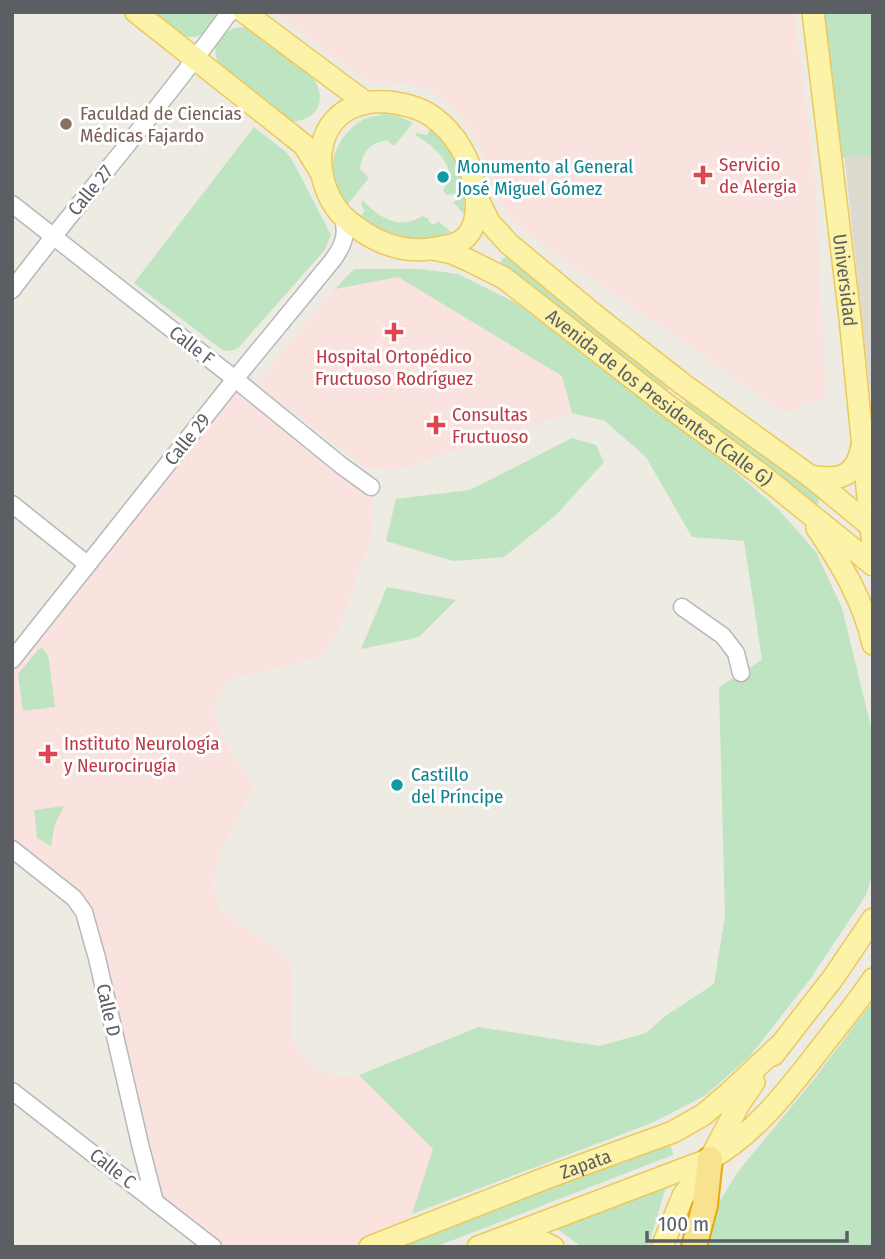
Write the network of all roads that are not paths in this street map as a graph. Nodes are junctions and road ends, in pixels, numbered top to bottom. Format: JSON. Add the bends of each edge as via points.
{"nodes":[{"id":1,"x":136,"y":12,"type":"edge"},
{"id":2,"x":813,"y":12,"type":"edge"},
{"id":3,"x":233,"y":13,"type":"edge"},
{"id":4,"x":195,"y":59,"type":"junction"},
{"id":5,"x":366,"y":103,"type":"junction"},
{"id":6,"x":324,"y":179,"type":"junction"},
{"id":7,"x":475,"y":193,"type":"junction"},
{"id":8,"x":12,"y":204,"type":"edge"},
{"id":9,"x":342,"y":214,"type":"junction"},
{"id":10,"x":53,"y":236,"type":"junction"},
{"id":11,"x":433,"y":249,"type":"junction"},
{"id":12,"x":12,"y":290,"type":"edge"},
{"id":13,"x":235,"y":379,"type":"junction"},
{"id":14,"x":684,"y":385,"type":"junction"},
{"id":15,"x":667,"y":405,"type":"junction"},
{"id":16,"x":863,"y":451,"type":"junction"},
{"id":17,"x":810,"y":476,"type":"junction"},
{"id":18,"x":371,"y":487,"type":"dead end"},
{"id":19,"x":841,"y":501,"type":"junction"},
{"id":20,"x":12,"y":504,"type":"edge"},
{"id":21,"x":812,"y":515,"type":"junction"},
{"id":22,"x":871,"y":527,"type":"edge"},
{"id":23,"x":873,"y":547,"type":"edge"},
{"id":24,"x":87,"y":564,"type":"junction"},
{"id":25,"x":873,"y":565,"type":"edge"},
{"id":26,"x":682,"y":607,"type":"dead end"},
{"id":27,"x":873,"y":644,"type":"edge"},
{"id":28,"x":12,"y":660,"type":"edge"},
{"id":29,"x":741,"y":673,"type":"dead end"},
{"id":30,"x":12,"y":849,"type":"edge"},
{"id":31,"x":873,"y":919,"type":"edge"},
{"id":32,"x":873,"y":979,"type":"edge"},
{"id":33,"x":779,"y":1046,"type":"junction"},
{"id":34,"x":12,"y":1091,"type":"edge"},
{"id":35,"x":710,"y":1159,"type":"junction"},
{"id":36,"x":145,"y":1161,"type":"junction"},
{"id":37,"x":122,"y":1175,"type":"junction"},
{"id":38,"x":155,"y":1202,"type":"junction"},
{"id":39,"x":499,"y":1239,"type":"junction"},
{"id":40,"x":213,"y":1247,"type":"edge"},
{"id":41,"x":370,"y":1247,"type":"edge"},
{"id":42,"x":478,"y":1247,"type":"edge"},
{"id":43,"x":553,"y":1247,"type":"edge"},
{"id":44,"x":662,"y":1247,"type":"edge"},
{"id":45,"x":694,"y":1247,"type":"edge"}],
"edges":[{"from":1,"to":4,"type":"main road"},
{"from":2,"to":16,"type":"main road","name":"Universidad"},
{"from":3,"to":4,"type":"street","name":"Calle 27"},
{"from":3,"to":5,"type":"main road"},
{"from":4,"to":6,"type":"main road","via":[[304,145]]},
{"from":4,"to":10,"type":"street","name":"Calle 27"},
{"from":5,"to":6,"type":"main road","via":[[345,111],[326,131],[321,152]]},
{"from":5,"to":7,"type":"main road","via":[[402,104],[435,118],[463,150]]},
{"from":6,"to":9,"type":"main road"},
{"from":7,"to":11,"type":"main road","via":[[476,218],[466,237]]},
{"from":7,"to":14,"type":"main road","name":"Avenida de los Presidentes (Calle G)","via":[[489,222],[509,244]]},
{"from":8,"to":10,"type":"street","name":"Calle F"},
{"from":9,"to":11,"type":"main road","via":[[376,241]]},
{"from":9,"to":13,"type":"street","name":"Calle 29","via":[[345,232],[341,249]]},
{"from":10,"to":12,"type":"street","name":"Calle 27"},
{"from":10,"to":13,"type":"street","name":"Calle F"},
{"from":11,"to":15,"type":"main road","name":"Avenida de los Presidentes (Calle G)","via":[[504,278]]},
{"from":13,"to":18,"type":"street","name":"Calle F"},
{"from":13,"to":24,"type":"street","name":"Calle 29"},
{"from":14,"to":15,"type":"main road"},
{"from":14,"to":17,"type":"main road","name":"Avenida de los Presidentes (Calle G)"},
{"from":15,"to":21,"type":"main road","name":"Avenida de los Presidentes (Calle G)"},
{"from":16,"to":17,"type":"main road","via":[[842,477]]},
{"from":16,"to":19,"type":"main road"},
{"from":16,"to":22,"type":"main road","name":"Universidad"},
{"from":17,"to":19,"type":"main road","name":"Avenida de los Presidentes (Calle G)"},
{"from":19,"to":21,"type":"main road","via":[[828,516]]},
{"from":19,"to":22,"type":"main road","name":"Avenida de los Presidentes (Calle G)"},
{"from":20,"to":24,"type":"street"},
{"from":21,"to":25,"type":"main road","name":"Avenida de los Presidentes (Calle G)"},
{"from":21,"to":27,"type":"main road","via":[[861,603]]},
{"from":22,"to":23,"type":"main road","name":"Universidad"},
{"from":24,"to":28,"type":"street","name":"Calle 29"},
{"from":26,"to":29,"type":"street","via":[[723,636],[736,653]]},
{"from":30,"to":36,"type":"street","name":"Calle D","via":[[74,898],[84,912]]},
{"from":31,"to":33,"type":"main road","name":"Zapata"},
{"from":32,"to":35,"type":"main road","name":"Zapata","via":[[755,1126]]},
{"from":33,"to":35,"type":"main road","name":"Zapata","via":[[738,1104]]},
{"from":33,"to":41,"type":"main road","name":"Zapata","via":[[729,1094],[673,1132]]},
{"from":34,"to":37,"type":"street","name":"Calle C"},
{"from":35,"to":39,"type":"main road","name":"Zapata"},
{"from":35,"to":44,"type":"main road","via":[[683,1196]]},
{"from":35,"to":45,"type":"highway"},
{"from":36,"to":37,"type":"street","via":[[133,1173]]},
{"from":36,"to":38,"type":"street","name":"Calle D"},
{"from":37,"to":38,"type":"street","name":"Calle C"},
{"from":38,"to":40,"type":"street","name":"Calle C"},
{"from":39,"to":42,"type":"main road","name":"Zapata"},
{"from":39,"to":43,"type":"main road","via":[[518,1236]]}]}
